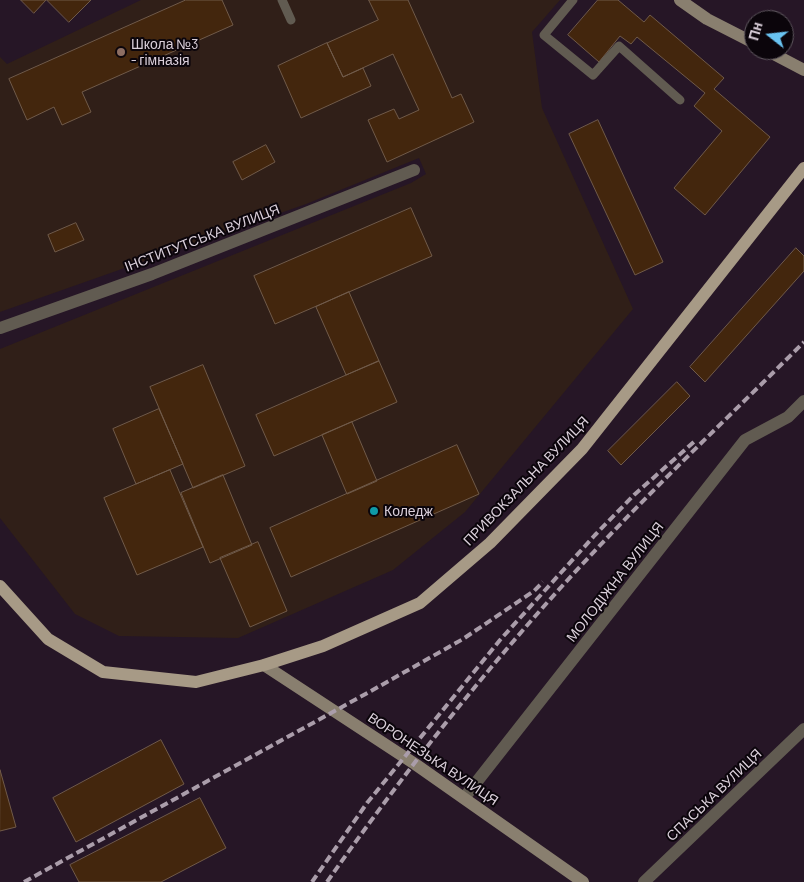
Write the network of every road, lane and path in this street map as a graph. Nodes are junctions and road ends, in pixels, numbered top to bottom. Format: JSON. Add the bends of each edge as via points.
{"nodes":[{"id":1,"x":282,"y":0,"type":"edge"},
{"id":2,"x":573,"y":0,"type":"edge"},
{"id":3,"x":680,"y":0,"type":"edge"},
{"id":4,"x":290,"y":20,"type":"dead end"},
{"id":5,"x":744,"y":38,"type":"edge"},
{"id":6,"x":785,"y":60,"type":"edge"},
{"id":7,"x":804,"y":70,"type":"edge"},
{"id":8,"x":680,"y":100,"type":"dead end"},
{"id":9,"x":804,"y":168,"type":"edge"},
{"id":10,"x":414,"y":170,"type":"dead end"},
{"id":11,"x":0,"y":328,"type":"edge"},
{"id":12,"x":804,"y":401,"type":"edge"},
{"id":13,"x":0,"y":586,"type":"edge"},
{"id":14,"x":264,"y":665,"type":"junction"},
{"id":15,"x":804,"y":729,"type":"edge"},
{"id":16,"x":464,"y":798,"type":"junction"},
{"id":17,"x":584,"y":882,"type":"edge"},
{"id":18,"x":644,"y":882,"type":"edge"}],
"edges":[{"from":1,"to":4,"type":"lane"},
{"from":2,"to":8,"type":"lane","via":[[544,35],[593,75],[619,46]]},
{"from":3,"to":5,"type":"main road","via":[[707,19]]},
{"from":6,"to":7,"type":"main road"},
{"from":9,"to":14,"type":"main road","name":"ПРИВОКЗАЛЬНА ВУЛИЦЯ","via":[[582,449],[490,543],[420,603],[323,646]]},
{"from":10,"to":11,"type":"street","name":"ІНСТИТУТСЬКА ВУЛИЦЯ","via":[[152,274]]},
{"from":12,"to":16,"type":"street","name":"МОЛОДІЖНА ВУЛИЦЯ","via":[[788,417],[745,440]]},
{"from":13,"to":14,"type":"main road","name":"ПРИВОКЗАЛЬНА ВУЛИЦЯ","via":[[48,639],[103,672],[196,682]]},
{"from":14,"to":16,"type":"main road","name":"ВОРОНЕЗЬКА ВУЛИЦЯ"},
{"from":15,"to":18,"type":"street","name":"СПАСЬКА ВУЛИЦЯ"},
{"from":16,"to":17,"type":"main road","name":"ВОРОНЕЗЬКА ВУЛИЦЯ"}]}
